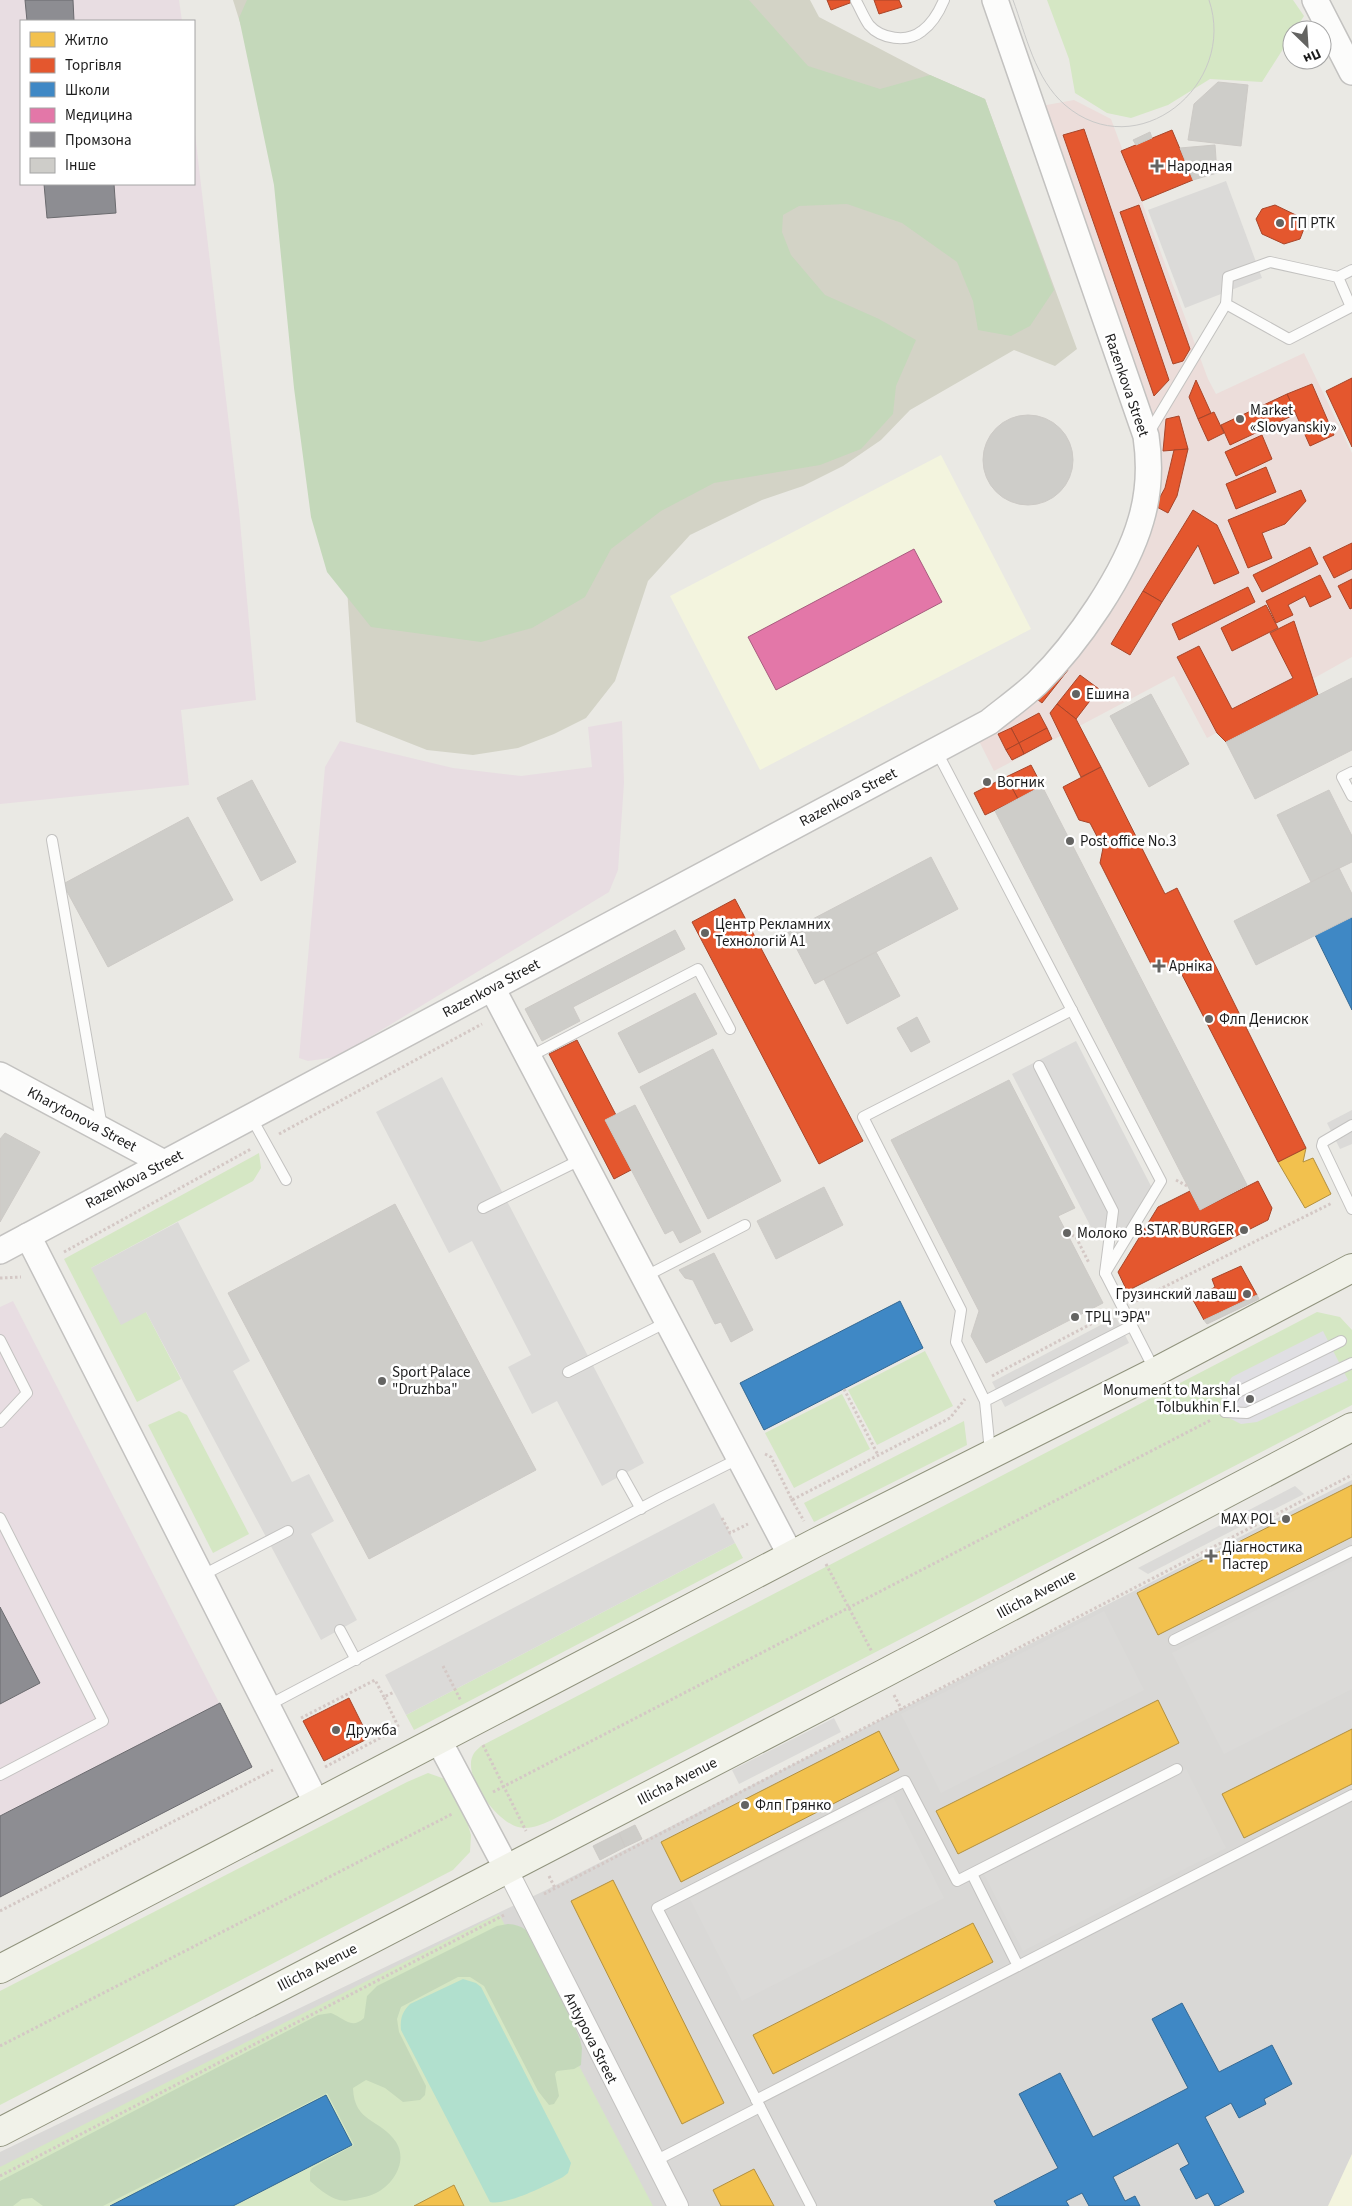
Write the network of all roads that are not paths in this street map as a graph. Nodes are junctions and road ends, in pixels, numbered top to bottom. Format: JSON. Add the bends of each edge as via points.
{"nodes":[{"id":1,"x":944,"y":0,"type":"edge"},
{"id":2,"x":995,"y":0,"type":"edge"},
{"id":3,"x":1315,"y":0,"type":"edge"},
{"id":4,"x":856,"y":1,"type":"edge"},
{"id":5,"x":1352,"y":72,"type":"edge"},
{"id":6,"x":1352,"y":270,"type":"edge"},
{"id":7,"x":1338,"y":277,"type":"junction"},
{"id":8,"x":1226,"y":304,"type":"junction"},
{"id":9,"x":1146,"y":436,"type":"junction"},
{"id":10,"x":936,"y":750,"type":"junction"},
{"id":11,"x":1352,"y":772,"type":"edge"},
{"id":12,"x":1352,"y":796,"type":"edge"},
{"id":13,"x":52,"y":840,"type":"dead end"},
{"id":14,"x":492,"y":988,"type":"junction"},
{"id":15,"x":1072,"y":1010,"type":"junction"},
{"id":16,"x":730,"y":1029,"type":"dead end"},
{"id":17,"x":528,"y":1057,"type":"junction"},
{"id":18,"x":1039,"y":1066,"type":"dead end"},
{"id":19,"x":0,"y":1075,"type":"edge"},
{"id":20,"x":251,"y":1117,"type":"junction"},
{"id":21,"x":1352,"y":1125,"type":"edge"},
{"id":22,"x":103,"y":1130,"type":"junction"},
{"id":23,"x":582,"y":1159,"type":"junction"},
{"id":24,"x":164,"y":1163,"type":"junction"},
{"id":25,"x":286,"y":1180,"type":"dead end"},
{"id":26,"x":483,"y":1208,"type":"dead end"},
{"id":27,"x":1352,"y":1209,"type":"edge"},
{"id":28,"x":745,"y":1225,"type":"dead end"},
{"id":29,"x":28,"y":1236,"type":"junction"},
{"id":30,"x":0,"y":1251,"type":"edge"},
{"id":31,"x":1352,"y":1268,"type":"edge"},
{"id":32,"x":1105,"y":1274,"type":"junction"},
{"id":33,"x":644,"y":1277,"type":"junction"},
{"id":34,"x":668,"y":1321,"type":"junction"},
{"id":35,"x":1131,"y":1326,"type":"junction"},
{"id":36,"x":0,"y":1340,"type":"edge"},
{"id":37,"x":1341,"y":1341,"type":"dead end"},
{"id":38,"x":1352,"y":1363,"type":"edge"},
{"id":39,"x":568,"y":1372,"type":"dead end"},
{"id":40,"x":1155,"y":1372,"type":"junction"},
{"id":41,"x":985,"y":1401,"type":"junction"},
{"id":42,"x":0,"y":1422,"type":"edge"},
{"id":43,"x":1352,"y":1427,"type":"edge"},
{"id":44,"x":990,"y":1455,"type":"junction"},
{"id":45,"x":740,"y":1458,"type":"junction"},
{"id":46,"x":622,"y":1474,"type":"dead end"},
{"id":47,"x":641,"y":1509,"type":"junction"},
{"id":48,"x":0,"y":1518,"type":"edge"},
{"id":49,"x":288,"y":1531,"type":"dead end"},
{"id":50,"x":1352,"y":1551,"type":"edge"},
{"id":51,"x":791,"y":1556,"type":"junction"},
{"id":52,"x":201,"y":1576,"type":"junction"},
{"id":53,"x":340,"y":1630,"type":"dead end"},
{"id":54,"x":1174,"y":1640,"type":"dead end"},
{"id":55,"x":356,"y":1660,"type":"junction"},
{"id":56,"x":267,"y":1706,"type":"junction"},
{"id":57,"x":438,"y":1739,"type":"junction"},
{"id":58,"x":1177,"y":1769,"type":"dead end"},
{"id":59,"x":0,"y":1775,"type":"edge"},
{"id":60,"x":1352,"y":1795,"type":"edge"},
{"id":61,"x":317,"y":1804,"type":"junction"},
{"id":62,"x":507,"y":1869,"type":"junction"},
{"id":63,"x":972,"y":1874,"type":"junction"},
{"id":64,"x":1018,"y":1966,"type":"junction"},
{"id":65,"x":0,"y":1969,"type":"edge"},
{"id":66,"x":758,"y":2104,"type":"junction"},
{"id":67,"x":0,"y":2132,"type":"edge"},
{"id":68,"x":655,"y":2161,"type":"junction"},
{"id":69,"x":678,"y":2206,"type":"edge"},
{"id":70,"x":811,"y":2206,"type":"edge"}],
"edges":[{"from":1,"to":4,"type":"lane","via":[[936,17],[922,32],[889,38],[869,24]]},
{"from":2,"to":9,"type":"street","name":"Razenkova Street"},
{"from":3,"to":5,"type":"street"},
{"from":6,"to":7,"type":"lane"},
{"from":7,"to":8,"type":"lane","via":[[1270,262],[1228,277]]},
{"from":7,"to":8,"type":"lane","via":[[1351,307],[1289,339]]},
{"from":8,"to":9,"type":"lane"},
{"from":9,"to":10,"type":"street","name":"Razenkova Street","via":[[1149,459],[1142,519],[1110,587],[1082,630],[1030,688],[989,722]]},
{"from":10,"to":14,"type":"street","name":"Razenkova Street"},
{"from":10,"to":15,"type":"lane"},
{"from":11,"to":12,"type":"lane","via":[[1342,777]]},
{"from":13,"to":22,"type":"lane"},
{"from":14,"to":17,"type":"street"},
{"from":14,"to":20,"type":"street","name":"Razenkova Street"},
{"from":15,"to":32,"type":"lane","via":[[1161,1181]]},
{"from":15,"to":41,"type":"lane","via":[[863,1117],[961,1310],[956,1342]]},
{"from":16,"to":17,"type":"lane","via":[[698,969]]},
{"from":17,"to":23,"type":"street"},
{"from":18,"to":32,"type":"lane","via":[[1114,1211]]},
{"from":19,"to":22,"type":"street","name":"Kharytonova Street"},
{"from":20,"to":24,"type":"street","name":"Razenkova Street"},
{"from":20,"to":25,"type":"lane"},
{"from":21,"to":27,"type":"lane","via":[[1329,1137],[1322,1146]]},
{"from":22,"to":24,"type":"street","name":"Kharytonova Street"},
{"from":23,"to":26,"type":"lane"},
{"from":23,"to":33,"type":"street"},
{"from":24,"to":29,"type":"street","name":"Razenkova Street"},
{"from":28,"to":33,"type":"lane"},
{"from":29,"to":30,"type":"street","name":"Razenkova Street"},
{"from":29,"to":52,"type":"street"},
{"from":31,"to":40,"type":"main road"},
{"from":32,"to":35,"type":"lane"},
{"from":33,"to":34,"type":"street"},
{"from":34,"to":39,"type":"lane"},
{"from":34,"to":45,"type":"street"},
{"from":35,"to":40,"type":"lane"},
{"from":35,"to":41,"type":"lane"},
{"from":36,"to":42,"type":"lane","via":[[27,1393]]},
{"from":37,"to":38,"type":"lane","via":[[1236,1393],[1225,1412],[1247,1413]]},
{"from":40,"to":44,"type":"main road"},
{"from":41,"to":44,"type":"lane"},
{"from":43,"to":62,"type":"main road","name":"Illicha Avenue"},
{"from":44,"to":51,"type":"main road"},
{"from":45,"to":47,"type":"lane"},
{"from":45,"to":51,"type":"street"},
{"from":46,"to":47,"type":"lane"},
{"from":47,"to":55,"type":"lane"},
{"from":48,"to":59,"type":"lane","via":[[103,1721]]},
{"from":49,"to":52,"type":"lane"},
{"from":50,"to":54,"type":"lane"},
{"from":51,"to":57,"type":"main road"},
{"from":52,"to":56,"type":"street"},
{"from":53,"to":55,"type":"lane"},
{"from":55,"to":56,"type":"lane"},
{"from":56,"to":61,"type":"street"},
{"from":57,"to":61,"type":"main road"},
{"from":57,"to":62,"type":"street"},
{"from":58,"to":63,"type":"lane"},
{"from":60,"to":64,"type":"lane"},
{"from":61,"to":65,"type":"main road"},
{"from":62,"to":67,"type":"main road","name":"Illicha Avenue"},
{"from":62,"to":68,"type":"street","name":"Antypova Street"},
{"from":63,"to":64,"type":"lane"},
{"from":63,"to":66,"type":"lane","via":[[957,1881],[905,1781],[657,1908]]},
{"from":64,"to":66,"type":"lane"},
{"from":66,"to":68,"type":"lane"},
{"from":66,"to":70,"type":"lane"},
{"from":68,"to":69,"type":"street","name":"Antypova Street"}]}
